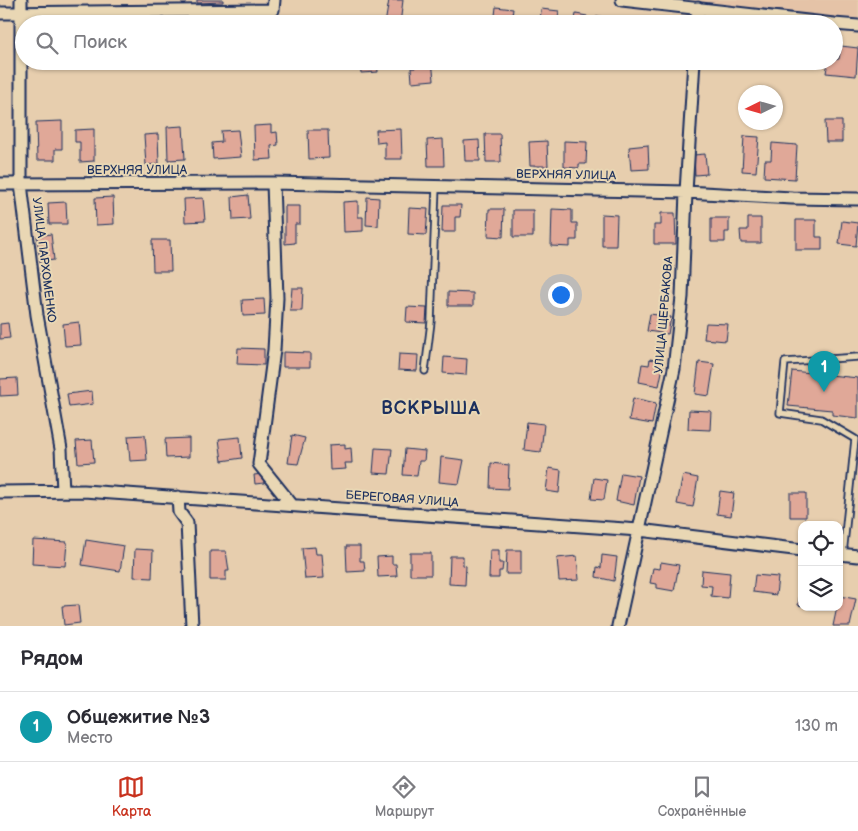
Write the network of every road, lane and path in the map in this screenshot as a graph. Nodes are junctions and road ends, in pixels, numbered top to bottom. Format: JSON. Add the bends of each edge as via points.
{"nodes":[{"id":1,"x":21,"y":0,"type":"edge"},
{"id":2,"x":274,"y":0,"type":"edge"},
{"id":3,"x":622,"y":0,"type":"edge"},
{"id":4,"x":698,"y":8,"type":"junction"},
{"id":5,"x":0,"y":13,"type":"edge"},
{"id":6,"x":21,"y":13,"type":"junction"},
{"id":7,"x":698,"y":15,"type":"edge"},
{"id":8,"x":758,"y":15,"type":"edge"},
{"id":9,"x":843,"y":25,"type":"edge"},
{"id":10,"x":858,"y":26,"type":"edge"},
{"id":11,"x":21,"y":70,"type":"edge"},
{"id":12,"x":693,"y":70,"type":"edge"},
{"id":13,"x":273,"y":183,"type":"junction"},
{"id":14,"x":0,"y":184,"type":"edge"},
{"id":15,"x":21,"y":184,"type":"junction"},
{"id":16,"x":436,"y":186,"type":"junction"},
{"id":17,"x":686,"y":192,"type":"junction"},
{"id":18,"x":858,"y":199,"type":"edge"},
{"id":19,"x":858,"y":357,"type":"edge"},
{"id":20,"x":425,"y":371,"type":"dead end"},
{"id":21,"x":64,"y":491,"type":"junction"},
{"id":22,"x":0,"y":492,"type":"edge"},
{"id":23,"x":178,"y":497,"type":"junction"},
{"id":24,"x":292,"y":505,"type":"junction"},
{"id":25,"x":639,"y":530,"type":"junction"},
{"id":26,"x":843,"y":538,"type":"edge"},
{"id":27,"x":798,"y":550,"type":"edge"},
{"id":28,"x":843,"y":554,"type":"edge"},
{"id":29,"x":858,"y":556,"type":"edge"},
{"id":30,"x":192,"y":626,"type":"edge"},
{"id":31,"x":618,"y":626,"type":"edge"}],
"edges":[{"from":1,"to":6,"type":"street","name":"УЛИЦА ПАРХОМЕНКО"},
{"from":2,"to":6,"type":"street","via":[[273,10]]},
{"from":3,"to":4,"type":"street"},
{"from":4,"to":7,"type":"street"},
{"from":4,"to":8,"type":"street"},
{"from":5,"to":6,"type":"street"},
{"from":9,"to":10,"type":"street"},
{"from":11,"to":15,"type":"street","name":"УЛИЦА ПАРХОМЕНКО"},
{"from":12,"to":17,"type":"street","name":"УЛИЦА ЩЕРБАКОВА"},
{"from":13,"to":15,"type":"street","name":"ВЕРХНЯЯ УЛИЦА"},
{"from":13,"to":16,"type":"street","name":"ВЕРХНЯЯ УЛИЦА"},
{"from":13,"to":24,"type":"street","via":[[277,298],[274,350],[259,464]]},
{"from":14,"to":15,"type":"street","name":"ВЕРХНЯЯ УЛИЦА"},
{"from":15,"to":21,"type":"street","name":"УЛИЦА ПАРХОМЕНКО"},
{"from":16,"to":17,"type":"street","name":"ВЕРХНЯЯ УЛИЦА"},
{"from":16,"to":20,"type":"lane","via":[[431,322]]},
{"from":17,"to":18,"type":"street","name":"ВЕРХНЯЯ УЛИЦА"},
{"from":17,"to":25,"type":"street","name":"УЛИЦА ЩЕРБАКОВА","via":[[682,297],[674,369]]},
{"from":19,"to":26,"type":"lane","via":[[785,362],[780,413],[821,419],[855,439]]},
{"from":21,"to":22,"type":"street","name":"БЕРЕГОВАЯ УЛИЦА"},
{"from":21,"to":23,"type":"street","name":"БЕРЕГОВАЯ УЛИЦА"},
{"from":23,"to":24,"type":"street","name":"БЕРЕГОВАЯ УЛИЦА"},
{"from":23,"to":30,"type":"street","via":[[179,512],[187,523]]},
{"from":24,"to":25,"type":"street","name":"БЕРЕГОВАЯ УЛИЦА"},
{"from":25,"to":27,"type":"street","name":"БЕРЕГОВАЯ УЛИЦА"},
{"from":25,"to":31,"type":"street","name":"УЛИЦА ЩЕРБАКОВА"},
{"from":28,"to":29,"type":"street"}]}
